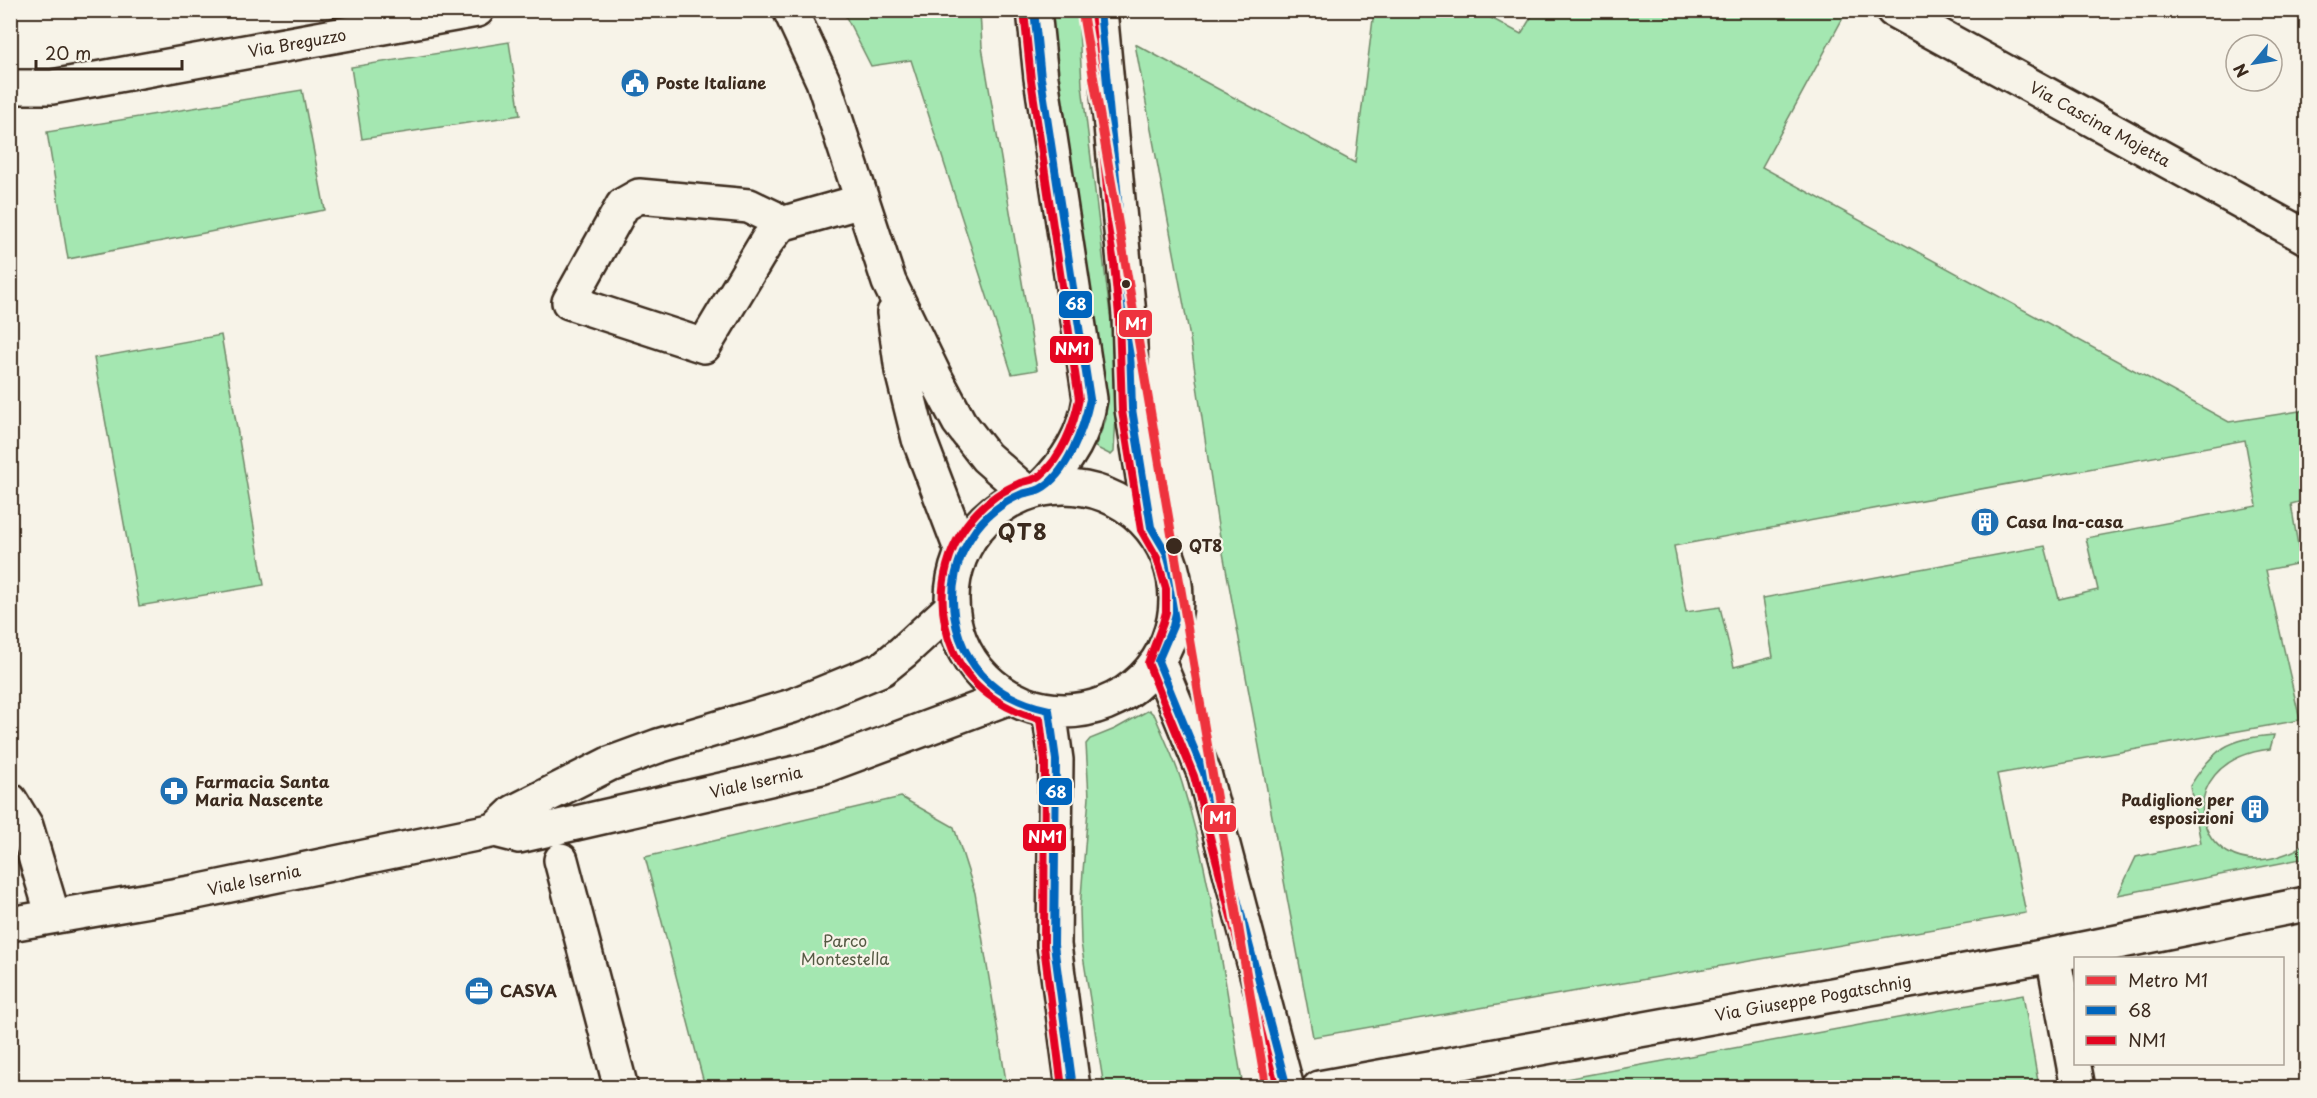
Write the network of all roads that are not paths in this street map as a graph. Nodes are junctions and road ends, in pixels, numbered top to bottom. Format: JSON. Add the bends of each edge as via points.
{"nodes":[{"id":1,"x":477,"y":10,"type":"edge"},
{"id":2,"x":790,"y":10,"type":"edge"},
{"id":3,"x":1034,"y":10,"type":"edge"},
{"id":4,"x":1100,"y":10,"type":"edge"},
{"id":5,"x":1893,"y":10,"type":"edge"},
{"id":6,"x":10,"y":87,"type":"edge"},
{"id":7,"x":862,"y":201,"type":"junction"},
{"id":8,"x":781,"y":224,"type":"junction"},
{"id":9,"x":2307,"y":237,"type":"edge"},
{"id":10,"x":889,"y":282,"type":"junction"},
{"id":11,"x":1033,"y":491,"type":"junction"},
{"id":12,"x":1150,"y":527,"type":"junction"},
{"id":13,"x":962,"y":552,"type":"junction"},
{"id":14,"x":952,"y":607,"type":"junction"},
{"id":15,"x":1158,"y":662,"type":"junction"},
{"id":16,"x":1010,"y":698,"type":"junction"},
{"id":17,"x":1049,"y":710,"type":"junction"},
{"id":18,"x":10,"y":800,"type":"edge"},
{"id":19,"x":495,"y":830,"type":"junction"},
{"id":20,"x":561,"y":860,"type":"dead end"},
{"id":21,"x":2307,"y":904,"type":"edge"},
{"id":22,"x":53,"y":916,"type":"junction"},
{"id":23,"x":10,"y":924,"type":"edge"},
{"id":24,"x":2053,"y":955,"type":"junction"},
{"id":25,"x":621,"y":1088,"type":"edge"},
{"id":26,"x":1073,"y":1088,"type":"edge"},
{"id":27,"x":1287,"y":1088,"type":"edge"},
{"id":28,"x":1319,"y":1088,"type":"edge"},
{"id":29,"x":2078,"y":1088,"type":"edge"}],
"edges":[{"from":1,"to":6,"type":"street","name":"Via Breguzzo","via":[[52,87]]},
{"from":2,"to":7,"type":"street","via":[[823,81]]},
{"from":3,"to":11,"type":"street","via":[[1090,399],[1074,445],[1058,471]]},
{"from":4,"to":12,"type":"street","via":[[1129,315],[1132,409]]},
{"from":5,"to":9,"type":"street","name":"Via Cascina Mojetta"},
{"from":7,"to":8,"type":"street"},
{"from":7,"to":10,"type":"street"},
{"from":8,"to":8,"type":"street","via":[[704,346],[569,302],[623,205],[639,196],[748,206]]},
{"from":10,"to":11,"type":"street","via":[[959,422],[986,457]]},
{"from":10,"to":13,"type":"street","via":[[902,371],[919,439]]},
{"from":11,"to":12,"type":"street","via":[[1068,486],[1095,490],[1131,508]]},
{"from":11,"to":13,"type":"street","via":[[1003,504],[988,516]]},
{"from":12,"to":15,"type":"street","via":[[1171,565],[1177,600],[1170,638]]},
{"from":13,"to":14,"type":"street","via":[[954,579]]},
{"from":14,"to":16,"type":"street","via":[[957,634],[969,660],[987,681]]},
{"from":14,"to":19,"type":"street","name":"Viale Isernia","via":[[882,669],[792,706],[609,764],[514,812]]},
{"from":15,"to":17,"type":"street","via":[[1137,685],[1111,702],[1081,710]]},
{"from":15,"to":27,"type":"street","via":[[1204,773]]},
{"from":16,"to":17,"type":"street"},
{"from":16,"to":19,"type":"street","name":"Viale Isernia","via":[[822,767],[519,836]]},
{"from":17,"to":26,"type":"street","via":[[1056,760],[1054,945]]},
{"from":18,"to":22,"type":"street","via":[[26,826]]},
{"from":19,"to":22,"type":"street","name":"Viale Isernia","via":[[196,892]]},
{"from":20,"to":25,"type":"street"},
{"from":21,"to":24,"type":"street","name":"Via Giuseppe Pogatschnig"},
{"from":22,"to":23,"type":"street","name":"Viale Isernia"},
{"from":24,"to":28,"type":"street","name":"Via Giuseppe Pogatschnig"},
{"from":24,"to":29,"type":"street"}]}
